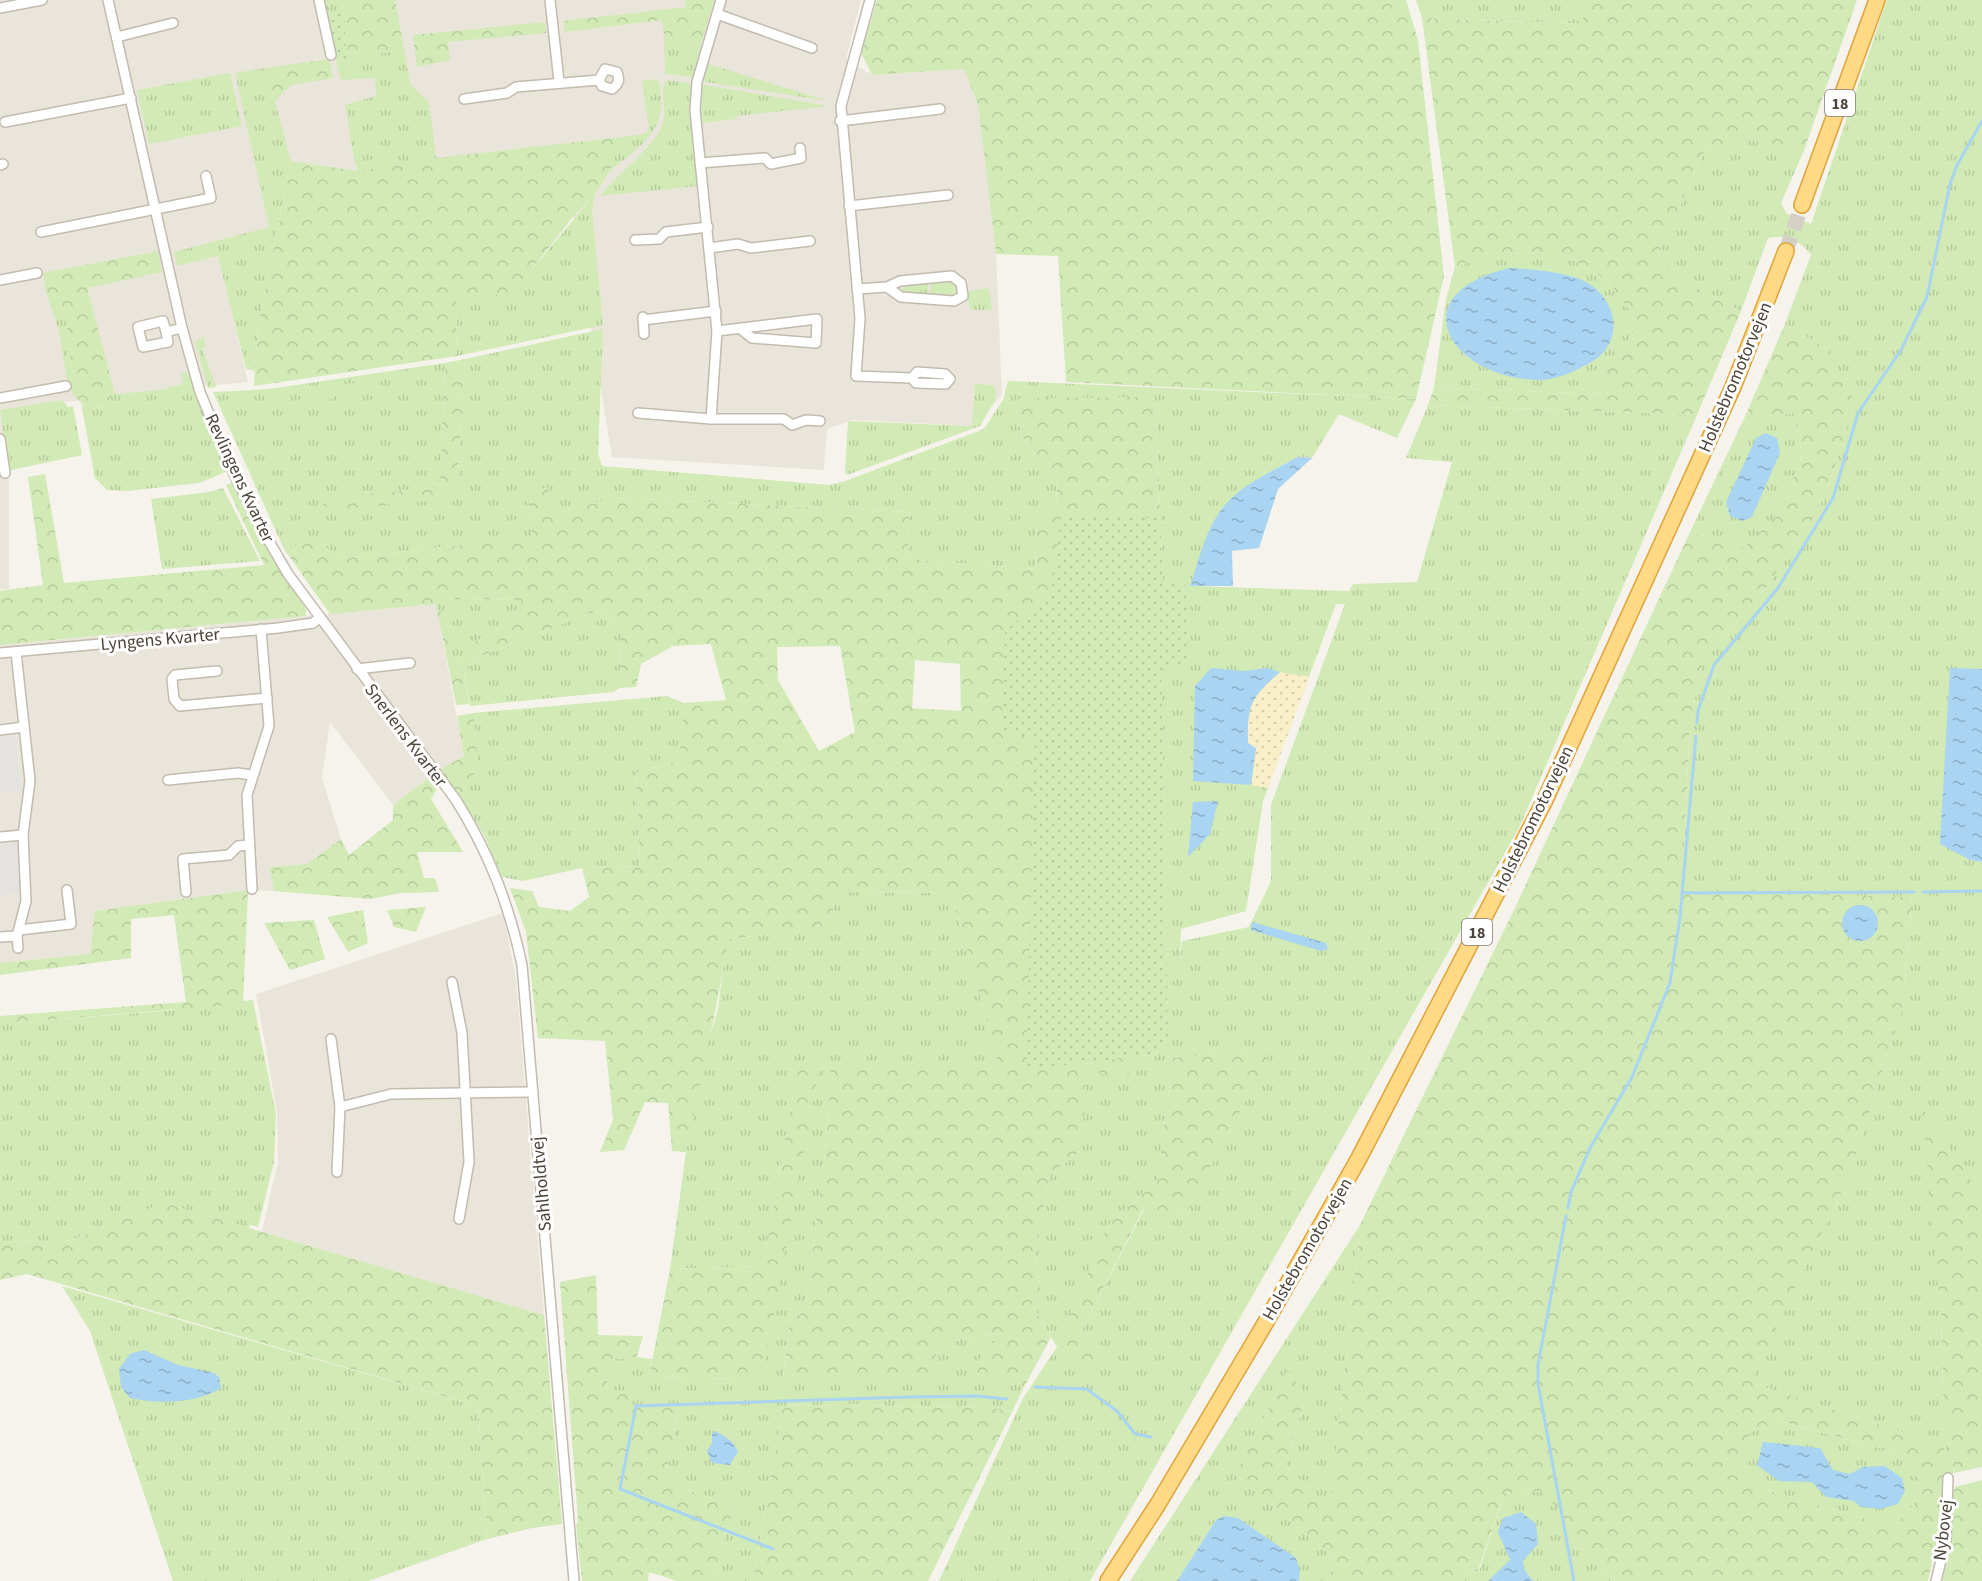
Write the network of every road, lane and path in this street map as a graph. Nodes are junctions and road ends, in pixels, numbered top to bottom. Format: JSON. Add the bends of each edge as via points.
{"nodes":[{"id":1,"x":42,"y":0,"type":"edge"},
{"id":2,"x":108,"y":0,"type":"edge"},
{"id":3,"x":319,"y":0,"type":"edge"},
{"id":4,"x":550,"y":0,"type":"edge"},
{"id":5,"x":722,"y":0,"type":"edge"},
{"id":6,"x":870,"y":0,"type":"edge"},
{"id":7,"x":1877,"y":0,"type":"edge"},
{"id":8,"x":0,"y":8,"type":"edge"},
{"id":9,"x":717,"y":14,"type":"junction"},
{"id":10,"x":173,"y":23,"type":"dead end"},
{"id":11,"x":117,"y":37,"type":"junction"},
{"id":12,"x":812,"y":48,"type":"dead end"},
{"id":13,"x":331,"y":55,"type":"dead end"},
{"id":14,"x":598,"y":80,"type":"dead end"},
{"id":15,"x":559,"y":81,"type":"junction"},
{"id":16,"x":131,"y":98,"type":"junction"},
{"id":17,"x":464,"y":99,"type":"dead end"},
{"id":18,"x":940,"y":109,"type":"dead end"},
{"id":19,"x":840,"y":121,"type":"junction"},
{"id":20,"x":5,"y":122,"type":"dead end"},
{"id":21,"x":800,"y":148,"type":"dead end"},
{"id":22,"x":700,"y":163,"type":"junction"},
{"id":23,"x":206,"y":176,"type":"dead end"},
{"id":24,"x":948,"y":195,"type":"dead end"},
{"id":25,"x":1802,"y":205,"type":"tunnel mouth"},
{"id":26,"x":849,"y":206,"type":"junction"},
{"id":27,"x":156,"y":210,"type":"junction"},
{"id":28,"x":708,"y":227,"type":"junction"},
{"id":29,"x":41,"y":232,"type":"dead end"},
{"id":30,"x":635,"y":240,"type":"dead end"},
{"id":31,"x":810,"y":242,"type":"dead end"},
{"id":32,"x":709,"y":248,"type":"junction"},
{"id":33,"x":1786,"y":252,"type":"tunnel mouth"},
{"id":34,"x":37,"y":273,"type":"dead end"},
{"id":35,"x":0,"y":280,"type":"edge"},
{"id":36,"x":887,"y":287,"type":"junction"},
{"id":37,"x":857,"y":289,"type":"junction"},
{"id":38,"x":716,"y":311,"type":"junction"},
{"id":39,"x":182,"y":328,"type":"junction"},
{"id":40,"x":742,"y":330,"type":"junction"},
{"id":41,"x":717,"y":331,"type":"junction"},
{"id":42,"x":166,"y":332,"type":"dead end"},
{"id":43,"x":644,"y":334,"type":"dead end"},
{"id":44,"x":912,"y":378,"type":"dead end"},
{"id":45,"x":66,"y":386,"type":"dead end"},
{"id":46,"x":0,"y":398,"type":"edge"},
{"id":47,"x":638,"y":413,"type":"dead end"},
{"id":48,"x":711,"y":419,"type":"junction"},
{"id":49,"x":820,"y":421,"type":"dead end"},
{"id":50,"x":0,"y":440,"type":"edge"},
{"id":51,"x":5,"y":473,"type":"dead end"},
{"id":52,"x":319,"y":618,"type":"junction"},
{"id":53,"x":261,"y":630,"type":"junction"},
{"id":54,"x":16,"y":652,"type":"junction"},
{"id":55,"x":0,"y":654,"type":"edge"},
{"id":56,"x":410,"y":663,"type":"dead end"},
{"id":57,"x":357,"y":669,"type":"junction"},
{"id":58,"x":217,"y":671,"type":"dead end"},
{"id":59,"x":267,"y":698,"type":"junction"},
{"id":60,"x":24,"y":727,"type":"junction"},
{"id":61,"x":0,"y":730,"type":"edge"},
{"id":62,"x":251,"y":775,"type":"junction"},
{"id":63,"x":168,"y":780,"type":"dead end"},
{"id":64,"x":456,"y":800,"type":"joint"},
{"id":65,"x":23,"y":835,"type":"junction"},
{"id":66,"x":0,"y":837,"type":"edge"},
{"id":67,"x":249,"y":845,"type":"junction"},
{"id":68,"x":252,"y":889,"type":"dead end"},
{"id":69,"x":68,"y":890,"type":"dead end"},
{"id":70,"x":186,"y":892,"type":"dead end"},
{"id":71,"x":18,"y":933,"type":"junction"},
{"id":72,"x":0,"y":938,"type":"edge"},
{"id":73,"x":18,"y":948,"type":"dead end"},
{"id":74,"x":452,"y":982,"type":"dead end"},
{"id":75,"x":331,"y":1039,"type":"dead end"},
{"id":76,"x":533,"y":1092,"type":"junction"},
{"id":77,"x":464,"y":1093,"type":"junction"},
{"id":78,"x":340,"y":1107,"type":"junction"},
{"id":79,"x":337,"y":1172,"type":"dead end"},
{"id":80,"x":459,"y":1219,"type":"dead end"},
{"id":81,"x":1948,"y":1478,"type":"dead end"},
{"id":82,"x":574,"y":1581,"type":"edge"},
{"id":83,"x":1108,"y":1581,"type":"edge"},
{"id":84,"x":1936,"y":1581,"type":"edge"}],
"edges":[{"from":1,"to":8,"type":"street"},
{"from":2,"to":11,"type":"street","name":"Revlingens Kvarter"},
{"from":3,"to":13,"type":"street"},
{"from":4,"to":15,"type":"street"},
{"from":5,"to":9,"type":"street"},
{"from":6,"to":19,"type":"street","via":[[843,90]]},
{"from":7,"to":25,"type":"highway","number":"18"},
{"from":9,"to":12,"type":"street"},
{"from":9,"to":22,"type":"street","via":[[697,82],[695,110]]},
{"from":10,"to":11,"type":"street"},
{"from":11,"to":16,"type":"street","name":"Revlingens Kvarter"},
{"from":14,"to":15,"type":"street"},
{"from":15,"to":17,"type":"street"},
{"from":16,"to":20,"type":"street"},
{"from":16,"to":27,"type":"street","name":"Revlingens Kvarter"},
{"from":18,"to":19,"type":"street"},
{"from":19,"to":26,"type":"street"},
{"from":21,"to":22,"type":"street","via":[[801,158],[771,164],[765,158]]},
{"from":22,"to":28,"type":"street"},
{"from":23,"to":27,"type":"street","via":[[211,198]]},
{"from":24,"to":26,"type":"street"},
{"from":26,"to":37,"type":"street"},
{"from":27,"to":29,"type":"street"},
{"from":27,"to":39,"type":"street","name":"Revlingens Kvarter"},
{"from":28,"to":30,"type":"street","via":[[666,232],[659,239]]},
{"from":28,"to":32,"type":"street"},
{"from":31,"to":32,"type":"street"},
{"from":32,"to":38,"type":"street"},
{"from":33,"to":83,"type":"highway","name":"Holstebromotorvejen","number":"18","via":[[1733,387],[1545,800],[1358,1160],[1252,1347]]},
{"from":34,"to":35,"type":"street"},
{"from":36,"to":36,"type":"street","via":[[900,281],[952,276],[961,283],[963,296],[954,301],[901,297]]},
{"from":36,"to":37,"type":"street"},
{"from":37,"to":44,"type":"street","via":[[860,318],[856,376]]},
{"from":38,"to":41,"type":"street"},
{"from":38,"to":43,"type":"street","via":[[643,318]]},
{"from":39,"to":42,"type":"street"},
{"from":39,"to":52,"type":"street","name":"Revlingens Kvarter","via":[[200,392],[234,474],[276,554]]},
{"from":40,"to":40,"type":"street","via":[[764,327],[817,319],[816,343],[752,338]]},
{"from":40,"to":41,"type":"street"},
{"from":41,"to":48,"type":"street"},
{"from":45,"to":46,"type":"street"},
{"from":47,"to":48,"type":"street"},
{"from":48,"to":49,"type":"street","via":[[784,419],[792,425]]},
{"from":50,"to":51,"type":"street"},
{"from":52,"to":53,"type":"street","name":"Lyngens Kvarter"},
{"from":52,"to":57,"type":"street","name":"Snerlens Kvarter"},
{"from":53,"to":54,"type":"street","name":"Lyngens Kvarter"},
{"from":53,"to":59,"type":"street"},
{"from":54,"to":55,"type":"street","name":"Lyngens Kvarter"},
{"from":54,"to":60,"type":"street"},
{"from":56,"to":57,"type":"street","name":"Snerlens Kvarter"},
{"from":57,"to":64,"type":"street","name":"Snerlens Kvarter"},
{"from":58,"to":59,"type":"street","via":[[175,675],[174,699],[180,706]]},
{"from":59,"to":62,"type":"street","via":[[267,735]]},
{"from":60,"to":61,"type":"street"},
{"from":60,"to":65,"type":"street","via":[[30,782]]},
{"from":62,"to":63,"type":"street"},
{"from":62,"to":67,"type":"street","via":[[247,795]]},
{"from":64,"to":76,"type":"street","name":"Sahlholdtvej","via":[[487,854],[513,924],[522,965]]},
{"from":65,"to":66,"type":"street"},
{"from":65,"to":71,"type":"street","via":[[27,885]]},
{"from":67,"to":68,"type":"street"},
{"from":67,"to":70,"type":"street","via":[[238,846],[229,855],[183,859]]},
{"from":69,"to":71,"type":"street","via":[[71,924]]},
{"from":71,"to":72,"type":"street"},
{"from":71,"to":73,"type":"street"},
{"from":74,"to":77,"type":"street","via":[[462,1033]]},
{"from":75,"to":78,"type":"street"},
{"from":76,"to":77,"type":"street"},
{"from":76,"to":82,"type":"street","name":"Sahlholdtvej"},
{"from":77,"to":78,"type":"street","via":[[391,1094]]},
{"from":77,"to":80,"type":"street","via":[[469,1162]]},
{"from":78,"to":79,"type":"street"},
{"from":81,"to":84,"type":"street","name":"Nybovej","via":[[1946,1539]]}]}
